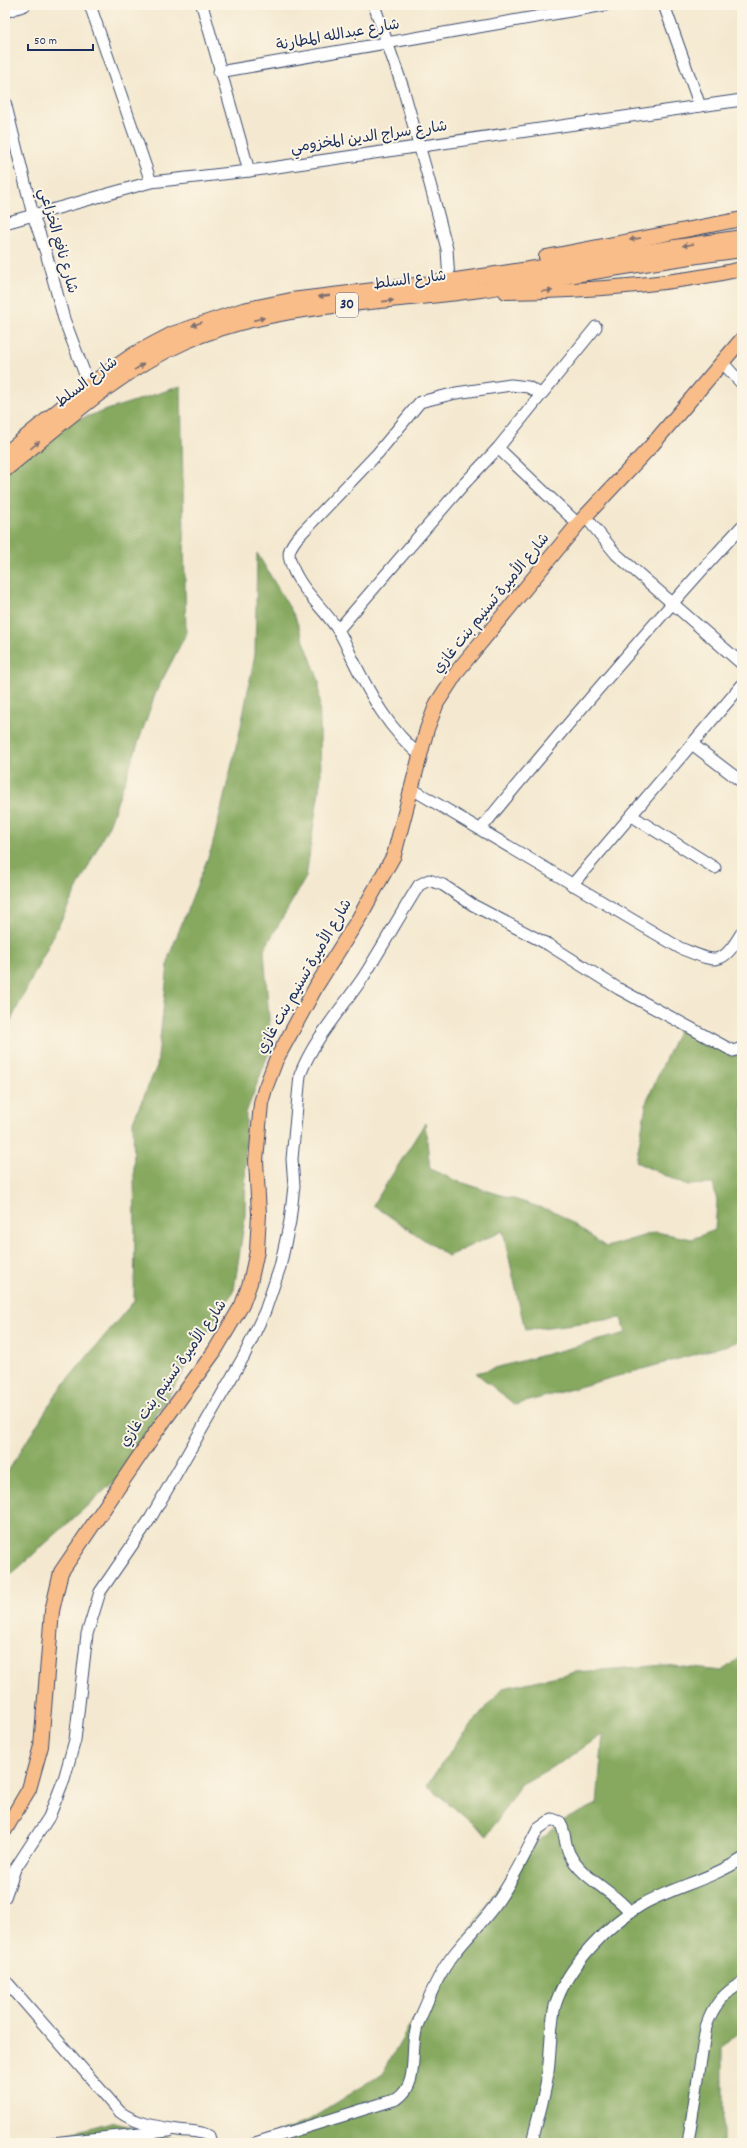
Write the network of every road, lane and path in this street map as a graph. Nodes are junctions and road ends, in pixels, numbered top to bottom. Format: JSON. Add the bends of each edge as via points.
{"nodes":[{"id":1,"x":25,"y":5,"type":"edge"},
{"id":2,"x":90,"y":5,"type":"edge"},
{"id":3,"x":202,"y":5,"type":"edge"},
{"id":4,"x":374,"y":5,"type":"edge"},
{"id":5,"x":605,"y":5,"type":"edge"},
{"id":6,"x":664,"y":5,"type":"edge"},
{"id":7,"x":5,"y":12,"type":"edge"},
{"id":8,"x":387,"y":43,"type":"junction"},
{"id":9,"x":219,"y":72,"type":"junction"},
{"id":10,"x":738,"y":101,"type":"edge"},
{"id":11,"x":5,"y":102,"type":"edge"},
{"id":12,"x":700,"y":106,"type":"junction"},
{"id":13,"x":742,"y":109,"type":"edge"},
{"id":14,"x":420,"y":146,"type":"junction"},
{"id":15,"x":248,"y":171,"type":"junction"},
{"id":16,"x":151,"y":182,"type":"junction"},
{"id":17,"x":34,"y":215,"type":"junction"},
{"id":18,"x":742,"y":219,"type":"edge"},
{"id":19,"x":5,"y":223,"type":"edge"},
{"id":20,"x":742,"y":237,"type":"edge"},
{"id":21,"x":733,"y":247,"type":"edge"},
{"id":22,"x":742,"y":269,"type":"edge"},
{"id":23,"x":492,"y":273,"type":"junction"},
{"id":24,"x":448,"y":281,"type":"junction"},
{"id":25,"x":480,"y":290,"type":"junction"},
{"id":26,"x":596,"y":327,"type":"dead end"},
{"id":27,"x":742,"y":339,"type":"edge"},
{"id":28,"x":722,"y":362,"type":"junction"},
{"id":29,"x":742,"y":384,"type":"edge"},
{"id":30,"x":89,"y":385,"type":"junction"},
{"id":31,"x":541,"y":394,"type":"junction"},
{"id":32,"x":498,"y":448,"type":"junction"},
{"id":33,"x":5,"y":454,"type":"edge"},
{"id":34,"x":5,"y":470,"type":"edge"},
{"id":35,"x":582,"y":520,"type":"junction"},
{"id":36,"x":742,"y":526,"type":"edge"},
{"id":37,"x":672,"y":603,"type":"junction"},
{"id":38,"x":338,"y":630,"type":"junction"},
{"id":39,"x":742,"y":664,"type":"edge"},
{"id":40,"x":742,"y":685,"type":"edge"},
{"id":41,"x":692,"y":744,"type":"junction"},
{"id":42,"x":421,"y":756,"type":"junction"},
{"id":43,"x":742,"y":782,"type":"edge"},
{"id":44,"x":412,"y":789,"type":"junction"},
{"id":45,"x":632,"y":816,"type":"junction"},
{"id":46,"x":481,"y":829,"type":"junction"},
{"id":47,"x":714,"y":868,"type":"dead end"},
{"id":48,"x":572,"y":885,"type":"junction"},
{"id":49,"x":742,"y":932,"type":"edge"},
{"id":50,"x":742,"y":1048,"type":"edge"},
{"id":51,"x":5,"y":1830,"type":"edge"},
{"id":52,"x":742,"y":1859,"type":"edge"},
{"id":53,"x":5,"y":1897,"type":"edge"},
{"id":54,"x":630,"y":1912,"type":"junction"},
{"id":55,"x":5,"y":1980,"type":"edge"},
{"id":56,"x":742,"y":1983,"type":"edge"},
{"id":57,"x":178,"y":2130,"type":"junction"},
{"id":58,"x":52,"y":2143,"type":"edge"},
{"id":59,"x":212,"y":2143,"type":"edge"},
{"id":60,"x":255,"y":2143,"type":"edge"},
{"id":61,"x":532,"y":2143,"type":"edge"},
{"id":62,"x":688,"y":2143,"type":"edge"}],
"edges":[{"from":1,"to":7,"type":"street"},
{"from":2,"to":16,"type":"street"},
{"from":3,"to":9,"type":"street"},
{"from":4,"to":8,"type":"street"},
{"from":5,"to":8,"type":"street","name":"شارع عبدالله المطارنة"},
{"from":6,"to":12,"type":"street"},
{"from":8,"to":9,"type":"street","name":"شارع عبدالله المطارنة"},
{"from":8,"to":14,"type":"street"},
{"from":9,"to":15,"type":"street"},
{"from":10,"to":12,"type":"street","name":"شارع سراج الدين المخزومي"},
{"from":10,"to":13,"type":"street"},
{"from":11,"to":17,"type":"street","name":"شارع نافع الخزاعي"},
{"from":12,"to":14,"type":"street","name":"شارع سراج الدين المخزومي"},
{"from":14,"to":15,"type":"street","name":"شارع سراج الدين المخزومي"},
{"from":14,"to":24,"type":"street","via":[[447,249]]},
{"from":15,"to":16,"type":"street","name":"شارع سراج الدين المخزومي"},
{"from":16,"to":17,"type":"street","name":"شارع سراج الدين المخزومي"},
{"from":17,"to":19,"type":"street","name":"شارع سراج الدين المخزومي"},
{"from":17,"to":30,"type":"street","name":"شارع نافع الخزاعي","via":[[64,319]]},
{"from":18,"to":23,"type":"main road","one_way":true,"via":[[526,261]]},
{"from":20,"to":21,"type":"main road","name":"شارع السلط","number":"30"},
{"from":21,"to":23,"type":"main road","name":"شارع السلط","number":"30","one_way":true},
{"from":21,"to":25,"type":"main road","name":"شارع السلط","number":"30"},
{"from":25,"to":22,"type":"main road","one_way":true,"via":[[522,292],[602,289],[669,282]]},
{"from":23,"to":24,"type":"main road","name":"شارع السلط","number":"30"},
{"from":24,"to":30,"type":"main road","name":"شارع السلط","number":"30","one_way":true,"via":[[291,300],[243,310],[172,334],[134,354]]},
{"from":34,"to":25,"type":"main road","name":"شارع السلط","number":"30","one_way":true,"via":[[87,403],[154,357],[222,328],[284,313]]},
{"from":26,"to":31,"type":"street"},
{"from":27,"to":28,"type":"main road","name":"شارع الأميرة تسنيم بنت غازي"},
{"from":28,"to":29,"type":"street"},
{"from":28,"to":35,"type":"main road","name":"شارع الأميرة تسنيم بنت غازي","via":[[652,445]]},
{"from":30,"to":33,"type":"main road","name":"شارع السلط","number":"30"},
{"from":31,"to":32,"type":"street"},
{"from":31,"to":38,"type":"street","via":[[528,388],[511,385],[456,393],[420,402],[378,453],[297,538],[288,554],[293,570]]},
{"from":32,"to":35,"type":"street"},
{"from":32,"to":38,"type":"street"},
{"from":35,"to":37,"type":"street"},
{"from":35,"to":42,"type":"main road","name":"شارع الأميرة تسنيم بنت غازي","via":[[459,668],[437,703]]},
{"from":36,"to":37,"type":"street"},
{"from":37,"to":39,"type":"street"},
{"from":37,"to":46,"type":"street"},
{"from":38,"to":42,"type":"street","via":[[382,714],[405,743]]},
{"from":40,"to":41,"type":"street"},
{"from":41,"to":43,"type":"street"},
{"from":41,"to":45,"type":"street"},
{"from":42,"to":44,"type":"main road","name":"شارع الأميرة تسنيم بنت غازي"},
{"from":44,"to":46,"type":"street"},
{"from":44,"to":51,"type":"main road","name":"شارع الأميرة تسنيم بنت غازي","via":[[391,860],[276,1060],[265,1089],[261,1103],[256,1161],[259,1214],[257,1251],[242,1305],[214,1352],[153,1436],[62,1572],[52,1611],[42,1746],[29,1789]]},
{"from":45,"to":47,"type":"street"},
{"from":45,"to":48,"type":"street"},
{"from":46,"to":48,"type":"street"},
{"from":48,"to":49,"type":"street","via":[[680,948],[710,959],[723,958]]},
{"from":50,"to":53,"type":"street","via":[[733,1051],[659,1011],[442,885],[429,880],[419,885],[363,977],[320,1037],[305,1063],[300,1076],[292,1151],[294,1186],[290,1221],[280,1267],[265,1311],[244,1356],[150,1519],[100,1592],[87,1634],[75,1740],[64,1780],[49,1817],[15,1869]]},
{"from":52,"to":54,"type":"street"},
{"from":54,"to":60,"type":"street","via":[[622,1901],[596,1884],[576,1864],[570,1855],[560,1822],[552,1819],[547,1821],[538,1829],[499,1899],[453,1955],[437,1980],[416,2031],[412,2049],[413,2072],[408,2091],[398,2099]]},
{"from":54,"to":61,"type":"street","via":[[610,1928],[570,1974],[555,2006],[548,2074]]},
{"from":55,"to":57,"type":"street","via":[[120,2112],[134,2120]]},
{"from":56,"to":62,"type":"street","via":[[723,1998],[711,2012],[706,2027]]},
{"from":57,"to":58,"type":"street"},
{"from":57,"to":59,"type":"street","via":[[205,2134]]}]}
